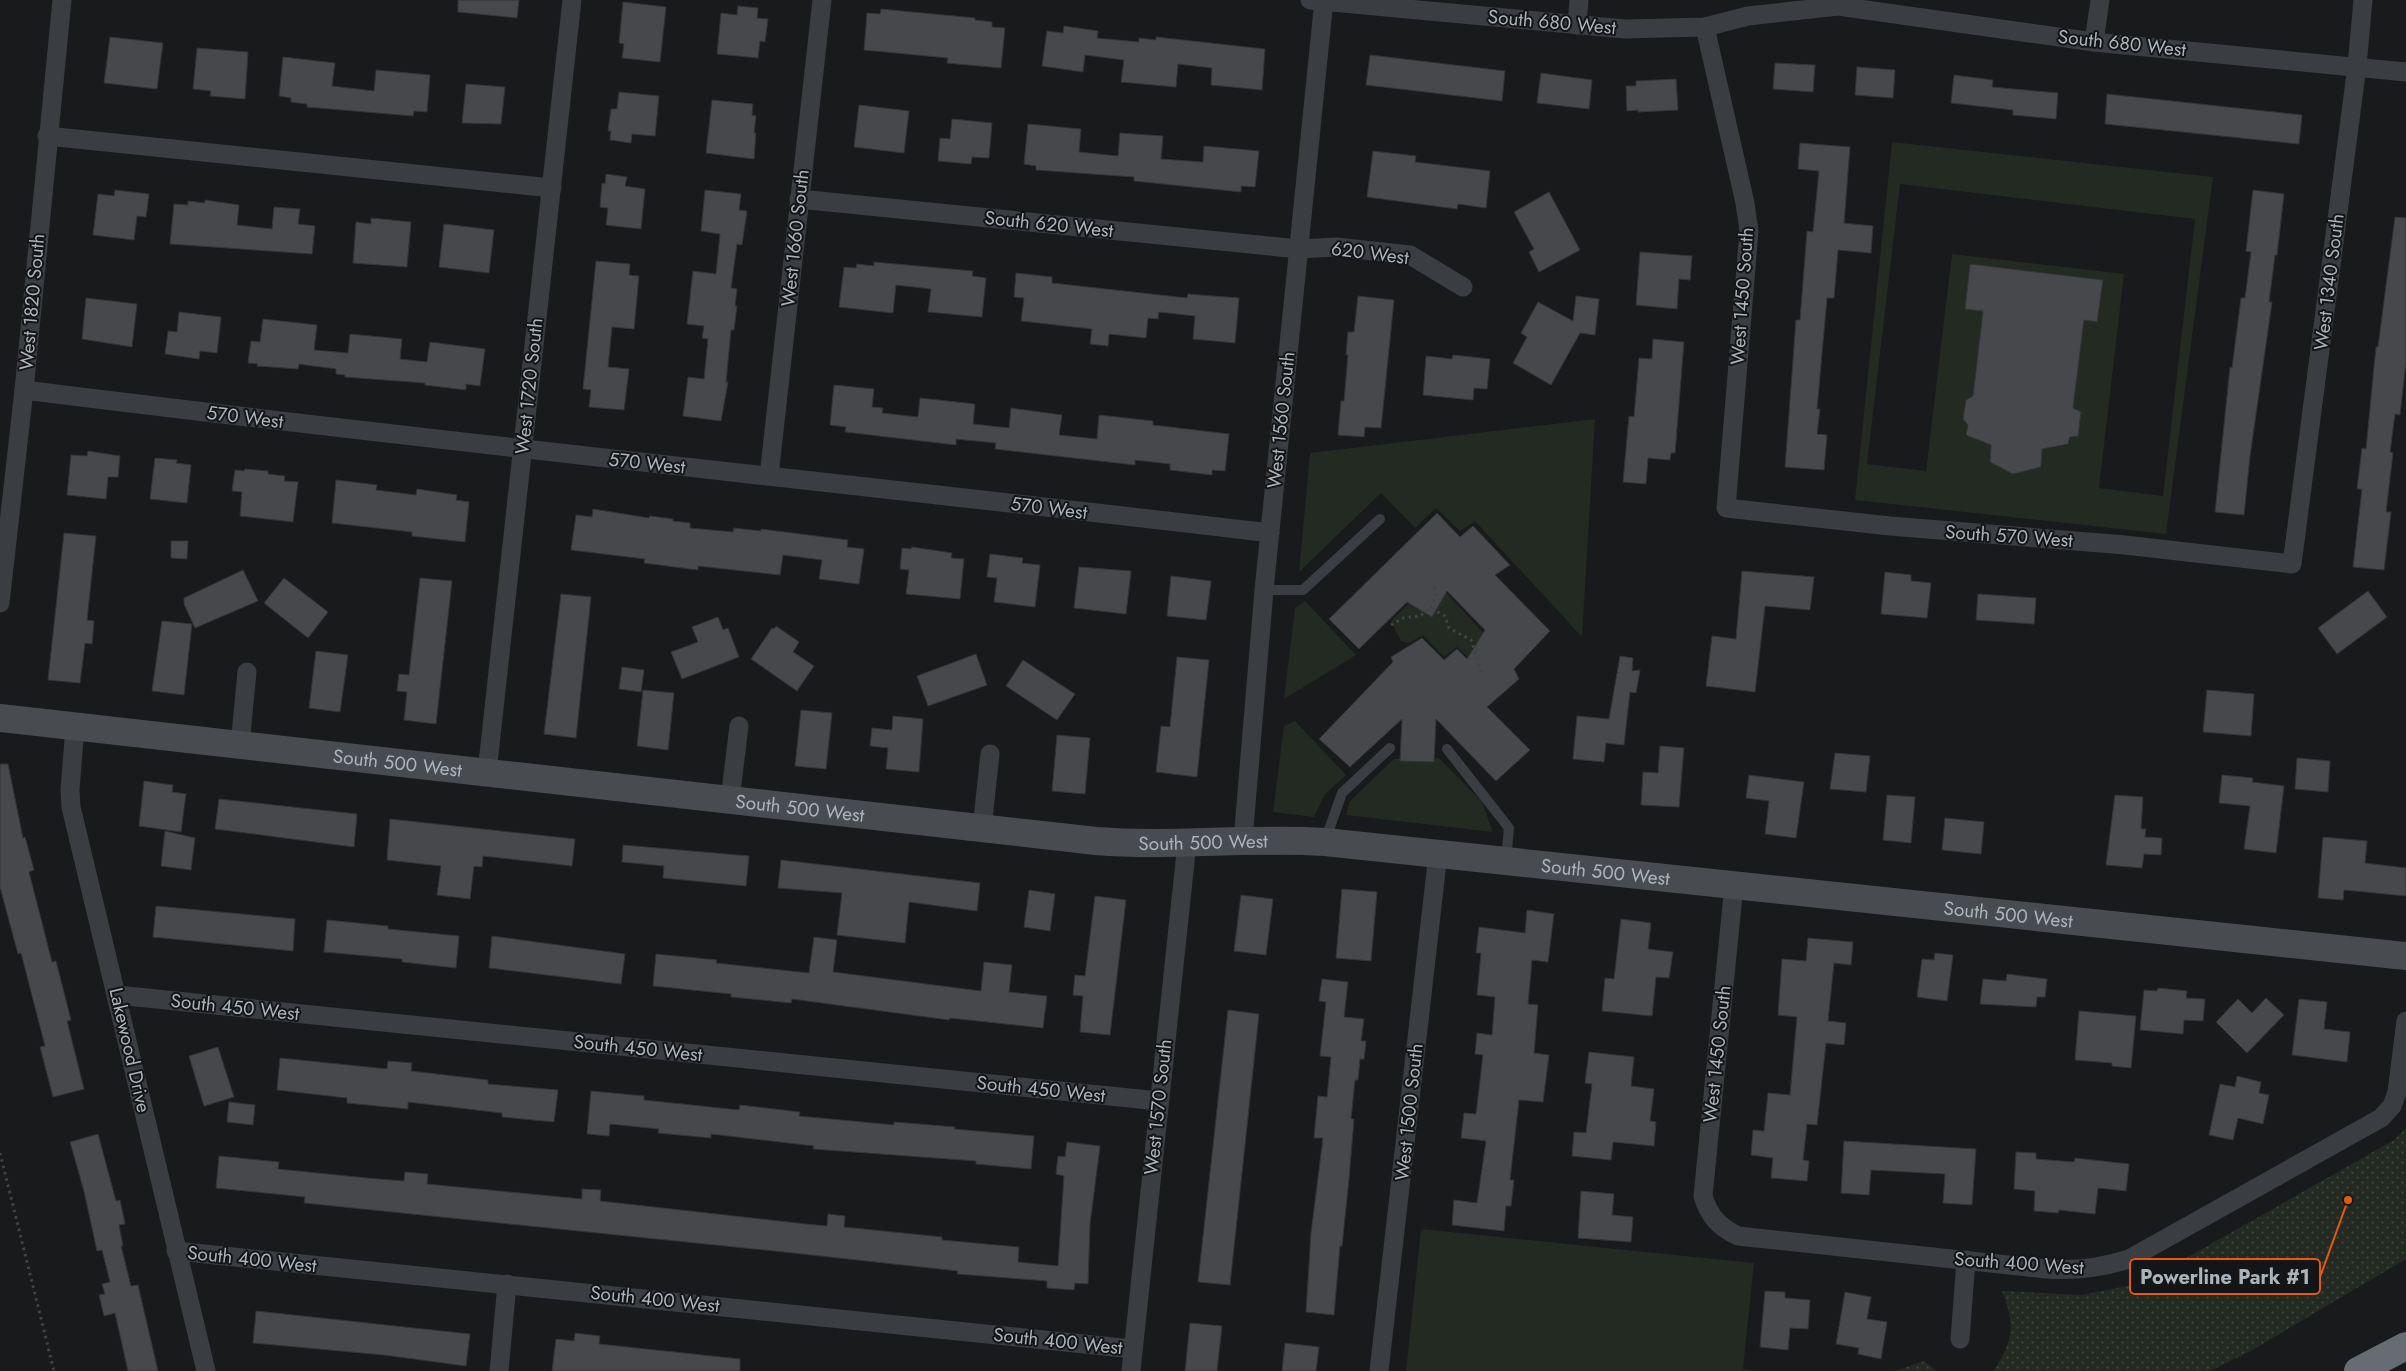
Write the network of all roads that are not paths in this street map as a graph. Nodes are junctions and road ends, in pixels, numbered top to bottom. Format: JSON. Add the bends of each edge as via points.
{"nodes":[{"id":1,"x":62,"y":0,"type":"edge"},
{"id":2,"x":572,"y":0,"type":"edge"},
{"id":3,"x":822,"y":0,"type":"edge"},
{"id":4,"x":1319,"y":0,"type":"edge"},
{"id":5,"x":1579,"y":0,"type":"edge"},
{"id":6,"x":2100,"y":0,"type":"edge"},
{"id":7,"x":2363,"y":0,"type":"edge"},
{"id":8,"x":1839,"y":3,"type":"edge"},
{"id":9,"x":1577,"y":25,"type":"junction"},
{"id":10,"x":1705,"y":27,"type":"junction"},
{"id":11,"x":2094,"y":42,"type":"junction"},
{"id":12,"x":2357,"y":66,"type":"junction"},
{"id":13,"x":2406,"y":72,"type":"edge"},
{"id":14,"x":47,"y":136,"type":"junction"},
{"id":15,"x":552,"y":188,"type":"junction"},
{"id":16,"x":799,"y":199,"type":"junction"},
{"id":17,"x":1299,"y":248,"type":"junction"},
{"id":18,"x":1464,"y":287,"type":"dead end"},
{"id":19,"x":24,"y":390,"type":"junction"},
{"id":20,"x":522,"y":450,"type":"junction"},
{"id":21,"x":769,"y":476,"type":"junction"},
{"id":22,"x":1726,"y":508,"type":"joint"},
{"id":23,"x":1380,"y":519,"type":"dead end"},
{"id":24,"x":1270,"y":533,"type":"junction"},
{"id":25,"x":2292,"y":564,"type":"joint"},
{"id":26,"x":1264,"y":590,"type":"junction"},
{"id":27,"x":0,"y":603,"type":"edge"},
{"id":28,"x":247,"y":672,"type":"dead end"},
{"id":29,"x":0,"y":718,"type":"edge"},
{"id":30,"x":739,"y":726,"type":"dead end"},
{"id":31,"x":75,"y":727,"type":"junction"},
{"id":32,"x":240,"y":745,"type":"junction"},
{"id":33,"x":1390,"y":748,"type":"dead end"},
{"id":34,"x":1448,"y":748,"type":"dead end"},
{"id":35,"x":990,"y":754,"type":"dead end"},
{"id":36,"x":486,"y":772,"type":"junction"},
{"id":37,"x":730,"y":800,"type":"junction"},
{"id":38,"x":982,"y":828,"type":"junction"},
{"id":39,"x":1243,"y":840,"type":"junction"},
{"id":40,"x":1325,"y":842,"type":"junction"},
{"id":41,"x":1187,"y":843,"type":"junction"},
{"id":42,"x":1438,"y":854,"type":"junction"},
{"id":43,"x":1506,"y":861,"type":"junction"},
{"id":44,"x":1734,"y":885,"type":"junction"},
{"id":45,"x":2406,"y":956,"type":"edge"},
{"id":46,"x":117,"y":995,"type":"junction"},
{"id":47,"x":2406,"y":1021,"type":"edge"},
{"id":48,"x":1159,"y":1101,"type":"junction"},
{"id":49,"x":1715,"y":1221,"type":"joint"},
{"id":50,"x":176,"y":1251,"type":"junction"},
{"id":51,"x":1966,"y":1260,"type":"junction"},
{"id":52,"x":507,"y":1284,"type":"junction"},
{"id":53,"x":1960,"y":1339,"type":"dead end"},
{"id":54,"x":2406,"y":1346,"type":"edge"},
{"id":55,"x":1133,"y":1349,"type":"junction"},
{"id":56,"x":206,"y":1371,"type":"edge"},
{"id":57,"x":499,"y":1371,"type":"edge"},
{"id":58,"x":1131,"y":1371,"type":"edge"},
{"id":59,"x":1379,"y":1371,"type":"edge"},
{"id":60,"x":2358,"y":1371,"type":"edge"}],
"edges":[{"from":1,"to":14,"type":"street","name":"West 1820 South"},
{"from":2,"to":15,"type":"street","name":"West 1720 South"},
{"from":3,"to":16,"type":"street","name":"West 1660 South"},
{"from":4,"to":9,"type":"street","name":"South 680 West"},
{"from":4,"to":17,"type":"street","name":"West 1560 South"},
{"from":5,"to":9,"type":"street"},
{"from":6,"to":11,"type":"street"},
{"from":7,"to":12,"type":"street","name":"West 1340 South"},
{"from":8,"to":10,"type":"street","name":"South 680 West","via":[[1748,16]]},
{"from":8,"to":11,"type":"street","name":"South 680 West"},
{"from":9,"to":10,"type":"street","name":"South 680 West","via":[[1625,29]]},
{"from":10,"to":22,"type":"street","name":"West 1450 South","via":[[1749,232]]},
{"from":11,"to":12,"type":"street","name":"South 680 West"},
{"from":12,"to":13,"type":"street","name":"South 680 West"},
{"from":12,"to":25,"type":"street","name":"West 1340 South"},
{"from":14,"to":15,"type":"street"},
{"from":14,"to":19,"type":"street","name":"West 1820 South"},
{"from":15,"to":20,"type":"street","name":"West 1720 South"},
{"from":16,"to":17,"type":"street","name":"South 620 West"},
{"from":16,"to":21,"type":"street","name":"West 1660 South"},
{"from":17,"to":18,"type":"street","name":"620 West","via":[[1336,247],[1410,255]]},
{"from":17,"to":24,"type":"street","name":"West 1560 South"},
{"from":19,"to":20,"type":"street","name":"570 West"},
{"from":19,"to":27,"type":"street","name":"West 1820 South"},
{"from":20,"to":21,"type":"street","name":"570 West"},
{"from":20,"to":36,"type":"street","name":"West 1720 South"},
{"from":21,"to":24,"type":"street","name":"570 West"},
{"from":22,"to":25,"type":"street","name":"South 570 West"},
{"from":23,"to":26,"type":"lane","via":[[1303,590]]},
{"from":24,"to":26,"type":"street","name":"West 1560 South"},
{"from":26,"to":39,"type":"street","name":"West 1560 South"},
{"from":28,"to":32,"type":"street"},
{"from":29,"to":31,"type":"main road","name":"South 500 West"},
{"from":30,"to":37,"type":"street"},
{"from":31,"to":32,"type":"main road","name":"South 500 West"},
{"from":31,"to":46,"type":"street","name":"Lakewood Drive","via":[[71,807]]},
{"from":32,"to":36,"type":"main road","name":"South 500 West"},
{"from":33,"to":40,"type":"lane","via":[[1342,793]]},
{"from":34,"to":43,"type":"lane","via":[[1510,828]]},
{"from":35,"to":38,"type":"street"},
{"from":36,"to":37,"type":"main road","name":"South 500 West"},
{"from":37,"to":38,"type":"main road","name":"South 500 West"},
{"from":38,"to":41,"type":"main road","name":"South 500 West","via":[[1120,843]]},
{"from":39,"to":40,"type":"main road","name":"South 500 West"},
{"from":39,"to":41,"type":"main road","name":"South 500 West"},
{"from":40,"to":42,"type":"main road","name":"South 500 West"},
{"from":41,"to":48,"type":"street","name":"West 1570 South"},
{"from":42,"to":43,"type":"main road","name":"South 500 West"},
{"from":42,"to":59,"type":"street","name":"West 1500 South"},
{"from":43,"to":44,"type":"main road","name":"South 500 West"},
{"from":44,"to":45,"type":"main road","name":"South 500 West"},
{"from":44,"to":49,"type":"street","name":"West 1450 South","via":[[1703,1182],[1707,1209]]},
{"from":46,"to":48,"type":"street","name":"South 450 West"},
{"from":46,"to":50,"type":"street","name":"Lakewood Drive"},
{"from":47,"to":51,"type":"street","name":"South 400 West","via":[[2397,1092],[2392,1106],[2369,1126],[2129,1259],[2089,1269],[2068,1270]]},
{"from":48,"to":55,"type":"street","name":"West 1570 South"},
{"from":49,"to":51,"type":"street","name":"South 400 West","via":[[1738,1236]]},
{"from":50,"to":52,"type":"street","name":"South 400 West"},
{"from":50,"to":56,"type":"street","name":"Lakewood Drive"},
{"from":51,"to":53,"type":"street"},
{"from":52,"to":55,"type":"street","name":"South 400 West"},
{"from":52,"to":57,"type":"street"},
{"from":54,"to":60,"type":"highway"},
{"from":55,"to":58,"type":"street","name":"West 1570 South"}]}
